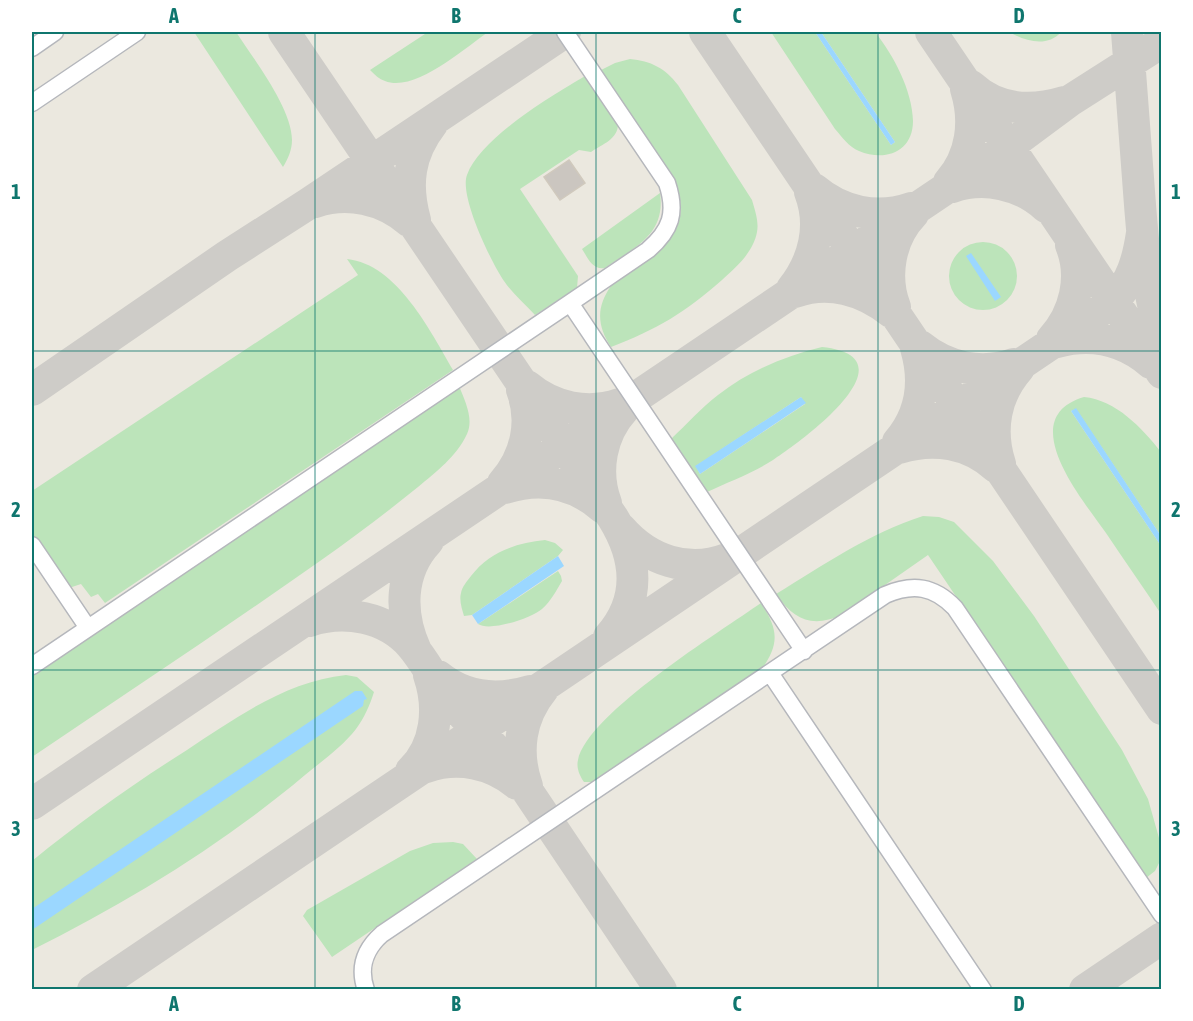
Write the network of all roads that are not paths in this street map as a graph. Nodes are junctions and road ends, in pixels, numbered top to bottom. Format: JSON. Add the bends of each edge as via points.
{"nodes":[{"id":1,"x":56,"y":32,"type":"edge"},
{"id":2,"x":137,"y":32,"type":"edge"},
{"id":3,"x":565,"y":32,"type":"edge"},
{"id":4,"x":32,"y":48,"type":"edge"},
{"id":5,"x":32,"y":103,"type":"edge"},
{"id":6,"x":570,"y":303,"type":"junction"},
{"id":7,"x":32,"y":545,"type":"edge"},
{"id":8,"x":88,"y":628,"type":"junction"},
{"id":9,"x":804,"y":651,"type":"junction"},
{"id":10,"x":32,"y":666,"type":"edge"},
{"id":11,"x":770,"y":674,"type":"junction"},
{"id":12,"x":1161,"y":915,"type":"edge"},
{"id":13,"x":366,"y":990,"type":"edge"},
{"id":14,"x":983,"y":990,"type":"edge"}],
"edges":[{"from":1,"to":4,"type":"lane"},
{"from":2,"to":5,"type":"lane"},
{"from":3,"to":6,"type":"lane","via":[[662,175],[672,202],[670,223],[659,241]]},
{"from":6,"to":8,"type":"lane"},
{"from":6,"to":9,"type":"lane"},
{"from":7,"to":8,"type":"lane"},
{"from":8,"to":10,"type":"lane"},
{"from":9,"to":11,"type":"lane"},
{"from":9,"to":12,"type":"lane","via":[[896,590],[919,588],[941,595],[958,612]]},
{"from":11,"to":13,"type":"lane","via":[[382,934],[364,957]]},
{"from":11,"to":14,"type":"lane"}]}
